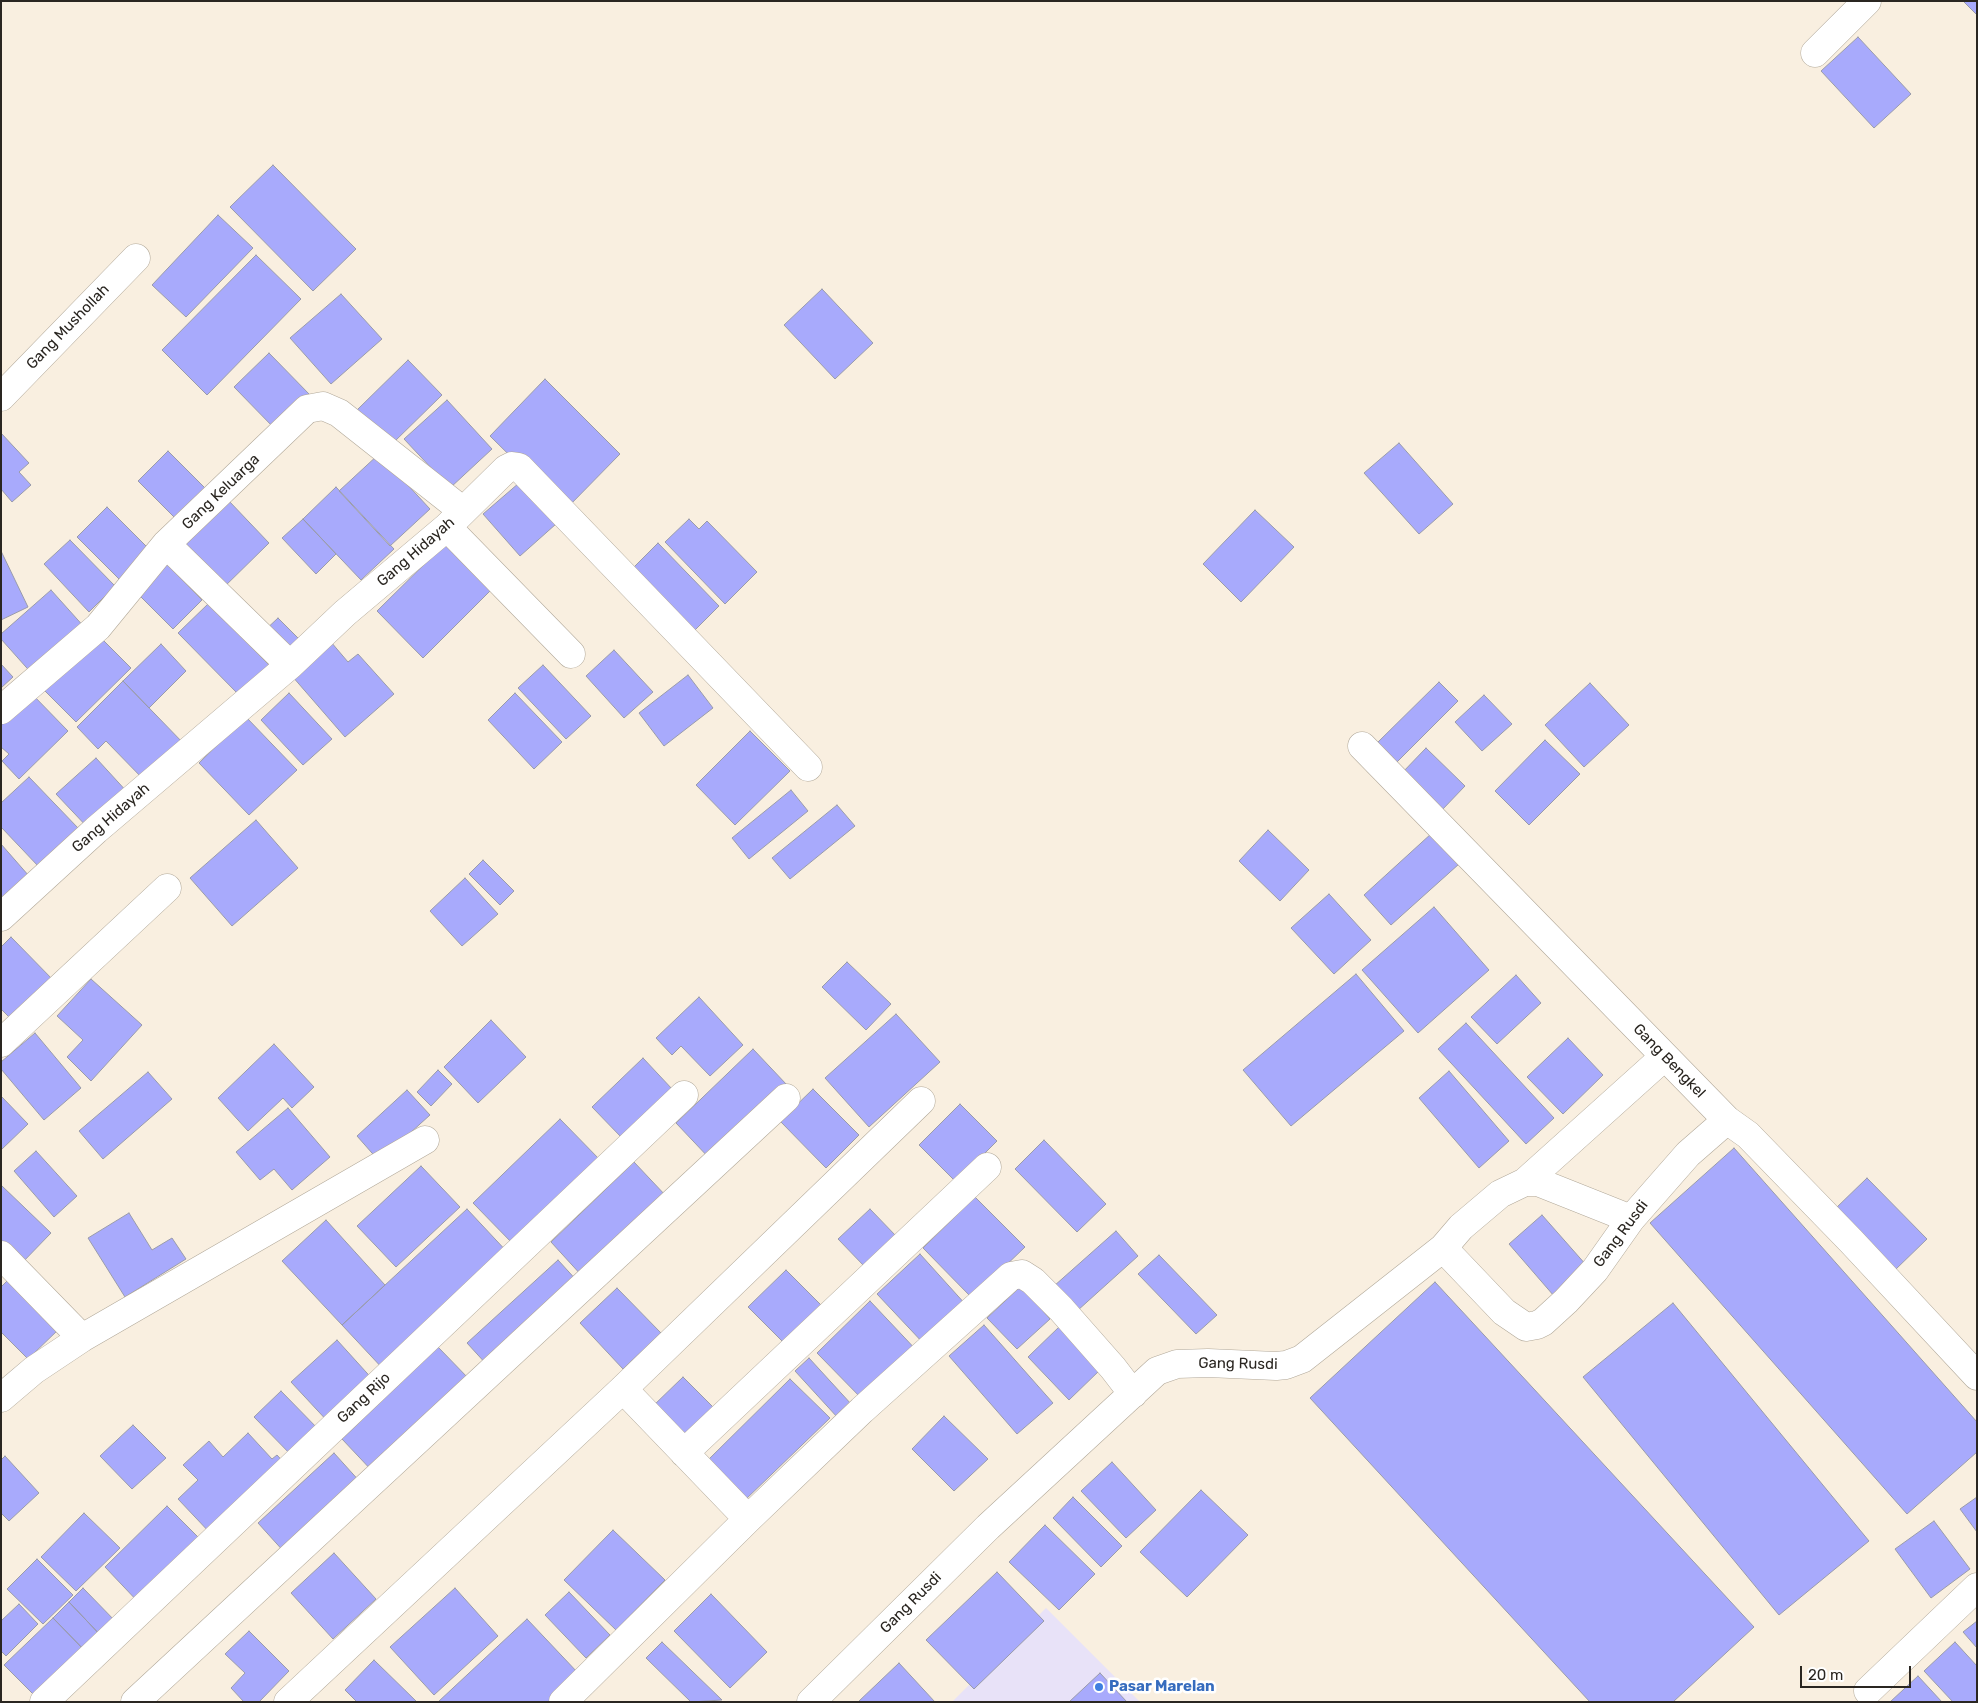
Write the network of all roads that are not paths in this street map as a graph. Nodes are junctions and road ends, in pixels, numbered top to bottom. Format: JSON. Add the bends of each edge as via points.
{"nodes":[{"id":1,"x":1867,"y":1,"type":"edge"},
{"id":2,"x":1815,"y":53,"type":"dead end"},
{"id":3,"x":136,"y":258,"type":"dead end"},
{"id":4,"x":1,"y":397,"type":"edge"},
{"id":5,"x":455,"y":519,"type":"junction"},
{"id":6,"x":166,"y":544,"type":"junction"},
{"id":7,"x":571,"y":654,"type":"dead end"},
{"id":8,"x":290,"y":665,"type":"junction"},
{"id":9,"x":1,"y":710,"type":"edge"},
{"id":10,"x":1362,"y":746,"type":"dead end"},
{"id":11,"x":808,"y":767,"type":"dead end"},
{"id":12,"x":167,"y":888,"type":"dead end"},
{"id":13,"x":1,"y":917,"type":"edge"},
{"id":14,"x":1,"y":1043,"type":"edge"},
{"id":15,"x":1664,"y":1057,"type":"junction"},
{"id":16,"x":684,"y":1095,"type":"dead end"},
{"id":17,"x":786,"y":1098,"type":"dead end"},
{"id":18,"x":921,"y":1101,"type":"dead end"},
{"id":19,"x":1727,"y":1120,"type":"junction"},
{"id":20,"x":425,"y":1140,"type":"dead end"},
{"id":21,"x":987,"y":1167,"type":"dead end"},
{"id":22,"x":1525,"y":1182,"type":"junction"},
{"id":23,"x":1631,"y":1219,"type":"junction"},
{"id":24,"x":1443,"y":1248,"type":"junction"},
{"id":25,"x":1,"y":1255,"type":"edge"},
{"id":26,"x":82,"y":1338,"type":"junction"},
{"id":27,"x":1977,"y":1376,"type":"edge"},
{"id":28,"x":623,"y":1390,"type":"junction"},
{"id":29,"x":1132,"y":1394,"type":"junction"},
{"id":30,"x":1,"y":1398,"type":"edge"},
{"id":31,"x":684,"y":1453,"type":"junction"},
{"id":32,"x":748,"y":1519,"type":"junction"},
{"id":33,"x":1977,"y":1587,"type":"edge"},
{"id":34,"x":1868,"y":1691,"type":"dead end"},
{"id":35,"x":44,"y":1702,"type":"edge"},
{"id":36,"x":135,"y":1702,"type":"edge"},
{"id":37,"x":288,"y":1702,"type":"edge"},
{"id":38,"x":563,"y":1702,"type":"edge"},
{"id":39,"x":811,"y":1702,"type":"edge"}],
"edges":[{"from":1,"to":2,"type":"street"},
{"from":3,"to":4,"type":"street","name":"Gang Mushollah"},
{"from":5,"to":6,"type":"street","name":"Gang Keluarga","via":[[339,413],[324,406],[307,409]]},
{"from":5,"to":7,"type":"street","name":"Gang Keluarga"},
{"from":5,"to":8,"type":"street","name":"Gang Hidayah"},
{"from":5,"to":11,"type":"street","name":"Gang Hidayah","via":[[506,469],[519,467]]},
{"from":6,"to":8,"type":"street"},
{"from":6,"to":9,"type":"street","name":"Gang Keluarga","via":[[98,627]]},
{"from":8,"to":13,"type":"street","name":"Gang Hidayah","via":[[96,830]]},
{"from":10,"to":15,"type":"street","name":"Gang Bengkel"},
{"from":12,"to":14,"type":"street"},
{"from":15,"to":19,"type":"street","name":"Gang Bengkel"},
{"from":15,"to":22,"type":"street"},
{"from":16,"to":35,"type":"street","name":"Gang Rijo"},
{"from":17,"to":36,"type":"street"},
{"from":18,"to":28,"type":"street"},
{"from":19,"to":23,"type":"street","name":"Gang Rusdi","via":[[1688,1154]]},
{"from":19,"to":27,"type":"street","name":"Gang Bengkel","via":[[1755,1142]]},
{"from":20,"to":26,"type":"street"},
{"from":21,"to":31,"type":"street"},
{"from":22,"to":23,"type":"street","via":[[1538,1182]]},
{"from":22,"to":24,"type":"street","via":[[1500,1194],[1461,1227]]},
{"from":23,"to":24,"type":"street","name":"Gang Rusdi","via":[[1595,1270],[1566,1301],[1543,1322],[1526,1327],[1504,1312]]},
{"from":24,"to":29,"type":"street","name":"Gang Rusdi","via":[[1302,1359],[1276,1366],[1177,1364],[1157,1371]]},
{"from":25,"to":26,"type":"street"},
{"from":26,"to":30,"type":"street","via":[[34,1370]]},
{"from":28,"to":31,"type":"street"},
{"from":28,"to":37,"type":"street"},
{"from":29,"to":32,"type":"street","via":[[1061,1308],[1033,1281],[1016,1274],[1002,1283],[862,1410]]},
{"from":29,"to":39,"type":"street","name":"Gang Rusdi","via":[[988,1527]]},
{"from":31,"to":32,"type":"street"},
{"from":32,"to":38,"type":"street"},
{"from":33,"to":34,"type":"street"}]}
